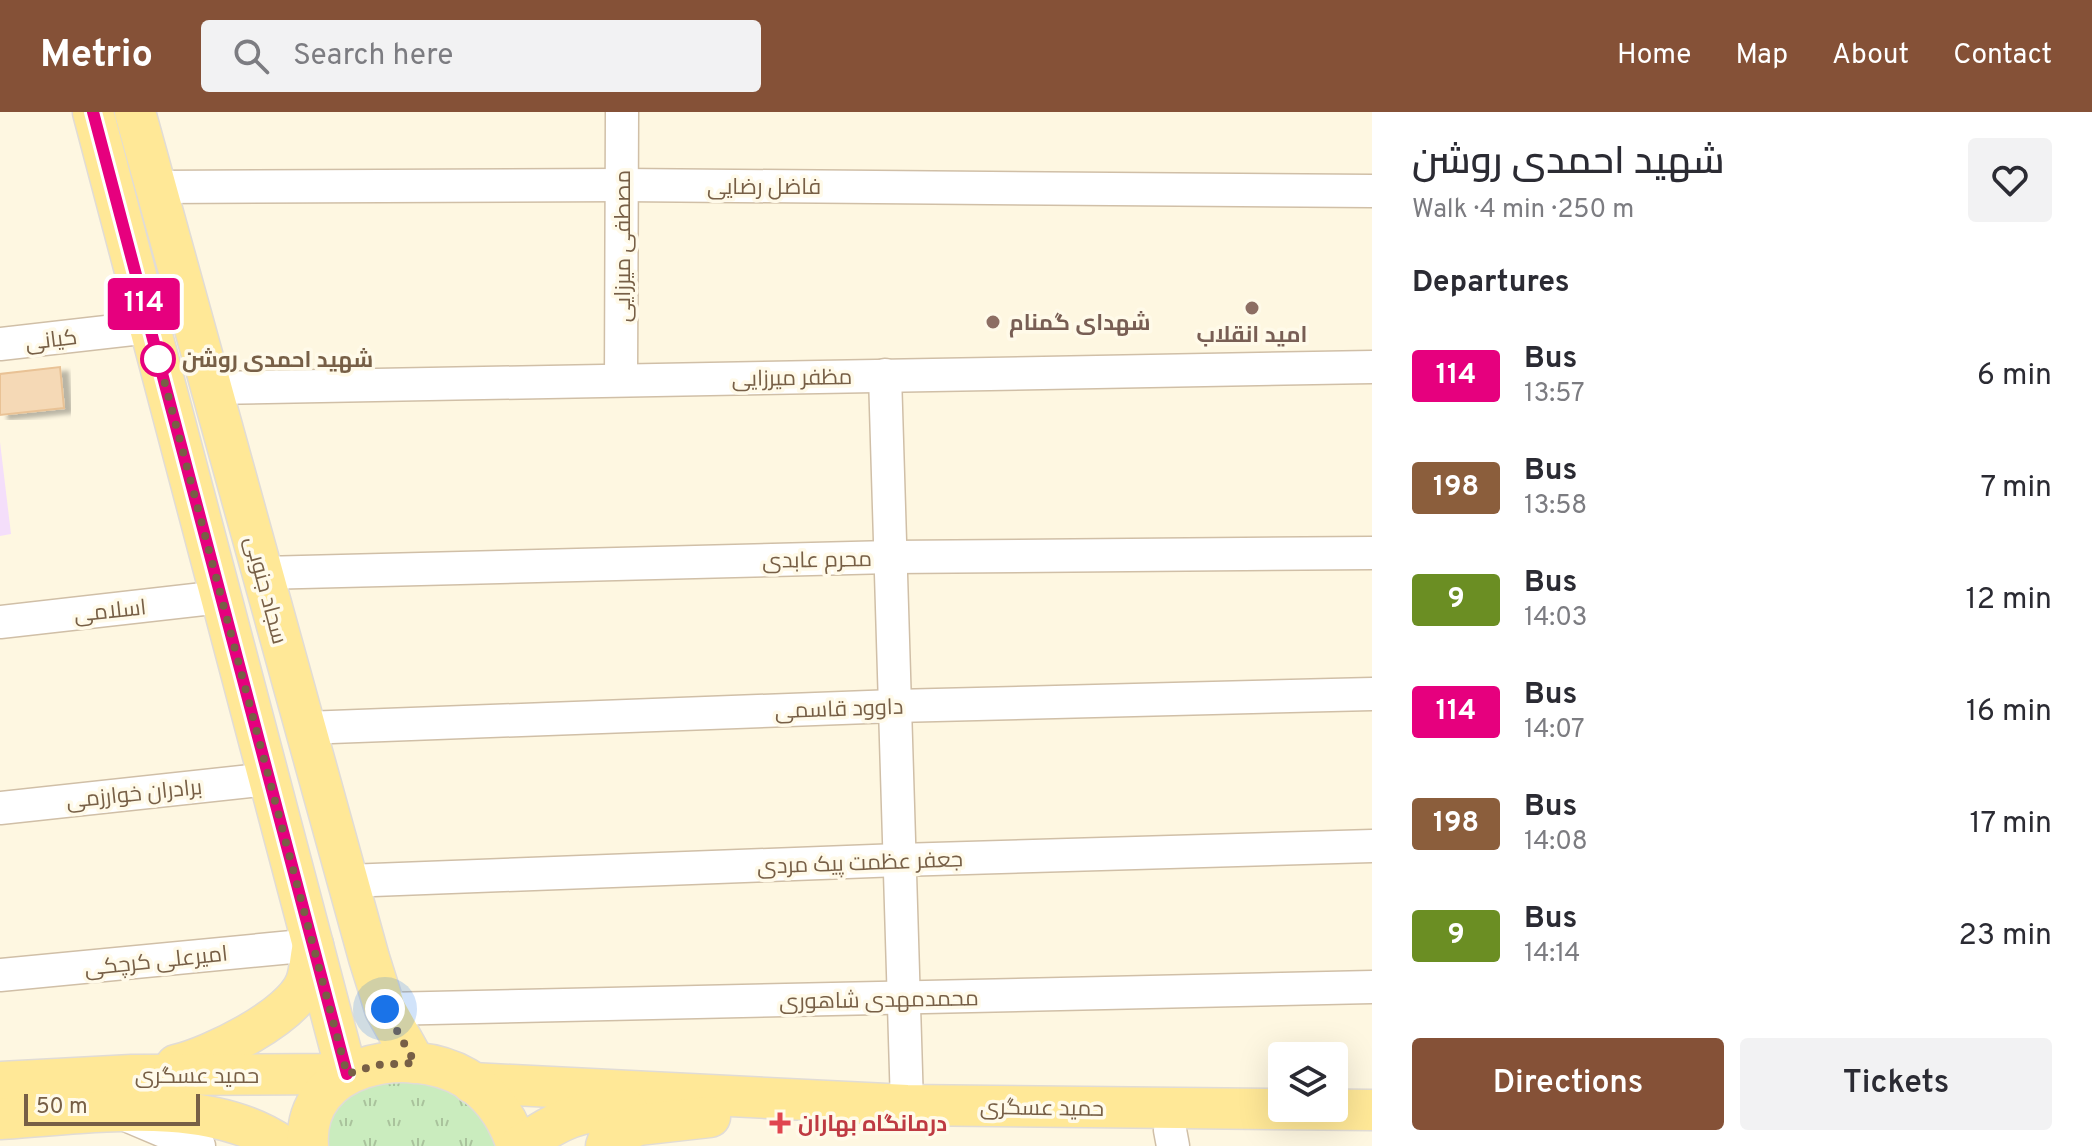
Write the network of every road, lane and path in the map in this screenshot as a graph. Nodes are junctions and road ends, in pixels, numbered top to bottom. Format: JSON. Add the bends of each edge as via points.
{"nodes":[{"id":1,"x":93,"y":112,"type":"edge"},
{"id":2,"x":135,"y":112,"type":"edge"},
{"id":3,"x":622,"y":112,"type":"edge"},
{"id":4,"x":622,"y":185,"type":"junction"},
{"id":5,"x":156,"y":187,"type":"junction"},
{"id":6,"x":1372,"y":191,"type":"edge"},
{"id":7,"x":150,"y":327,"type":"junction"},
{"id":8,"x":0,"y":344,"type":"edge"},
{"id":9,"x":1372,"y":367,"type":"edge"},
{"id":10,"x":885,"y":375,"type":"junction"},
{"id":11,"x":621,"y":380,"type":"junction"},
{"id":12,"x":211,"y":388,"type":"junction"},
{"id":13,"x":1372,"y":553,"type":"edge"},
{"id":14,"x":891,"y":557,"type":"junction"},
{"id":15,"x":262,"y":573,"type":"junction"},
{"id":16,"x":221,"y":597,"type":"junction"},
{"id":17,"x":0,"y":622,"type":"edge"},
{"id":18,"x":1372,"y":694,"type":"edge"},
{"id":19,"x":895,"y":706,"type":"junction"},
{"id":20,"x":305,"y":728,"type":"junction"},
{"id":21,"x":269,"y":779,"type":"junction"},
{"id":22,"x":0,"y":808,"type":"edge"},
{"id":23,"x":1372,"y":846,"type":"edge"},
{"id":24,"x":899,"y":860,"type":"junction"},
{"id":25,"x":347,"y":881,"type":"junction"},
{"id":26,"x":313,"y":945,"type":"junction"},
{"id":27,"x":0,"y":975,"type":"edge"},
{"id":28,"x":1372,"y":987,"type":"edge"},
{"id":29,"x":903,"y":999,"type":"junction"},
{"id":30,"x":385,"y":1009,"type":"junction"},
{"id":31,"x":415,"y":1063,"type":"junction"},
{"id":32,"x":347,"y":1074,"type":"junction"},
{"id":33,"x":132,"y":1075,"type":"junction"},
{"id":34,"x":0,"y":1082,"type":"edge"},
{"id":35,"x":472,"y":1083,"type":"junction"},
{"id":36,"x":907,"y":1105,"type":"junction"},
{"id":37,"x":1372,"y":1110,"type":"edge"},
{"id":38,"x":117,"y":1112,"type":"junction"},
{"id":39,"x":710,"y":1117,"type":"junction"},
{"id":40,"x":0,"y":1119,"type":"edge"},
{"id":41,"x":1372,"y":1129,"type":"edge"},
{"id":42,"x":1172,"y":1138,"type":"edge"},
{"id":43,"x":199,"y":1146,"type":"edge"},
{"id":44,"x":283,"y":1146,"type":"edge"},
{"id":45,"x":308,"y":1146,"type":"edge"},
{"id":46,"x":519,"y":1146,"type":"edge"},
{"id":47,"x":606,"y":1146,"type":"edge"}],
"edges":[{"from":1,"to":7,"type":"main road"},
{"from":2,"to":5,"type":"main road","name":"سجاد جنوبی"},
{"from":3,"to":4,"type":"street","name":"مصطفی میرزایی"},
{"from":4,"to":5,"type":"street","name":"فاضل رضایی"},
{"from":4,"to":6,"type":"street","name":"فاضل رضایی"},
{"from":4,"to":11,"type":"street","name":"مصطفی میرزایی"},
{"from":5,"to":12,"type":"main road","name":"سجاد جنوبی"},
{"from":7,"to":8,"type":"street","name":"کیانی"},
{"from":7,"to":16,"type":"main road"},
{"from":9,"to":10,"type":"street","name":"مظفر میرزایی"},
{"from":10,"to":11,"type":"street","name":"مظفر میرزایی"},
{"from":10,"to":14,"type":"street"},
{"from":11,"to":12,"type":"street","name":"مظفر میرزایی"},
{"from":12,"to":15,"type":"main road","name":"سجاد جنوبی"},
{"from":13,"to":14,"type":"street","name":"محرم عابدی"},
{"from":14,"to":15,"type":"street","name":"محرم عابدی"},
{"from":14,"to":19,"type":"street"},
{"from":15,"to":20,"type":"main road","name":"سجاد جنوبی"},
{"from":16,"to":17,"type":"street","name":"اسلامی"},
{"from":16,"to":21,"type":"main road"},
{"from":18,"to":19,"type":"street","name":"داوود قاسمی"},
{"from":19,"to":20,"type":"street","name":"داوود قاسمی"},
{"from":19,"to":24,"type":"street"},
{"from":20,"to":25,"type":"main road","name":"سجاد جنوبی"},
{"from":21,"to":22,"type":"street","name":"برادران خوارزمی"},
{"from":21,"to":26,"type":"main road"},
{"from":23,"to":24,"type":"street","name":"جعفر عظمت پیک مردی"},
{"from":24,"to":25,"type":"street","name":"جعفر عظمت پیک مردی"},
{"from":24,"to":29,"type":"street"},
{"from":25,"to":30,"type":"main road","name":"سجاد جنوبی"},
{"from":26,"to":27,"type":"street","name":"امیرعلی کرچکی"},
{"from":26,"to":32,"type":"main road"},
{"from":26,"to":33,"type":"main road","via":[[305,984],[294,999],[244,1038],[195,1061]]},
{"from":28,"to":29,"type":"street","name":"محمدمهدی شاهوری"},
{"from":29,"to":30,"type":"street","name":"محمدمهدی شاهوری"},
{"from":29,"to":36,"type":"street"},
{"from":30,"to":31,"type":"main road","name":"سجاد جنوبی"},
{"from":31,"to":32,"type":"main road","name":"حمید عسگری","via":[[377,1065]]},
{"from":31,"to":35,"type":"main road"},
{"from":32,"to":33,"type":"main road","name":"حمید عسگری"},
{"from":32,"to":45,"type":"main road","via":[[314,1106]]},
{"from":33,"to":34,"type":"main road","name":"حمید عسگری"},
{"from":35,"to":36,"type":"main road","name":"حمید عسگری"},
{"from":35,"to":46,"type":"main road","via":[[504,1115]]},
{"from":36,"to":37,"type":"main road","name":"حمید عسگری"},
{"from":38,"to":40,"type":"main road","name":"حمید عسگری"},
{"from":38,"to":43,"type":"street"},
{"from":38,"to":44,"type":"main road","name":"حمید عسگری","via":[[211,1116],[242,1124]]},
{"from":39,"to":42,"type":"main road","name":"حمید عسگری"},
{"from":39,"to":46,"type":"main road","name":"حمید عسگری","via":[[582,1112]]},
{"from":39,"to":47,"type":"main road","via":[[638,1125],[609,1138]]},
{"from":41,"to":42,"type":"main road","name":"حمید عسگری"}]}
